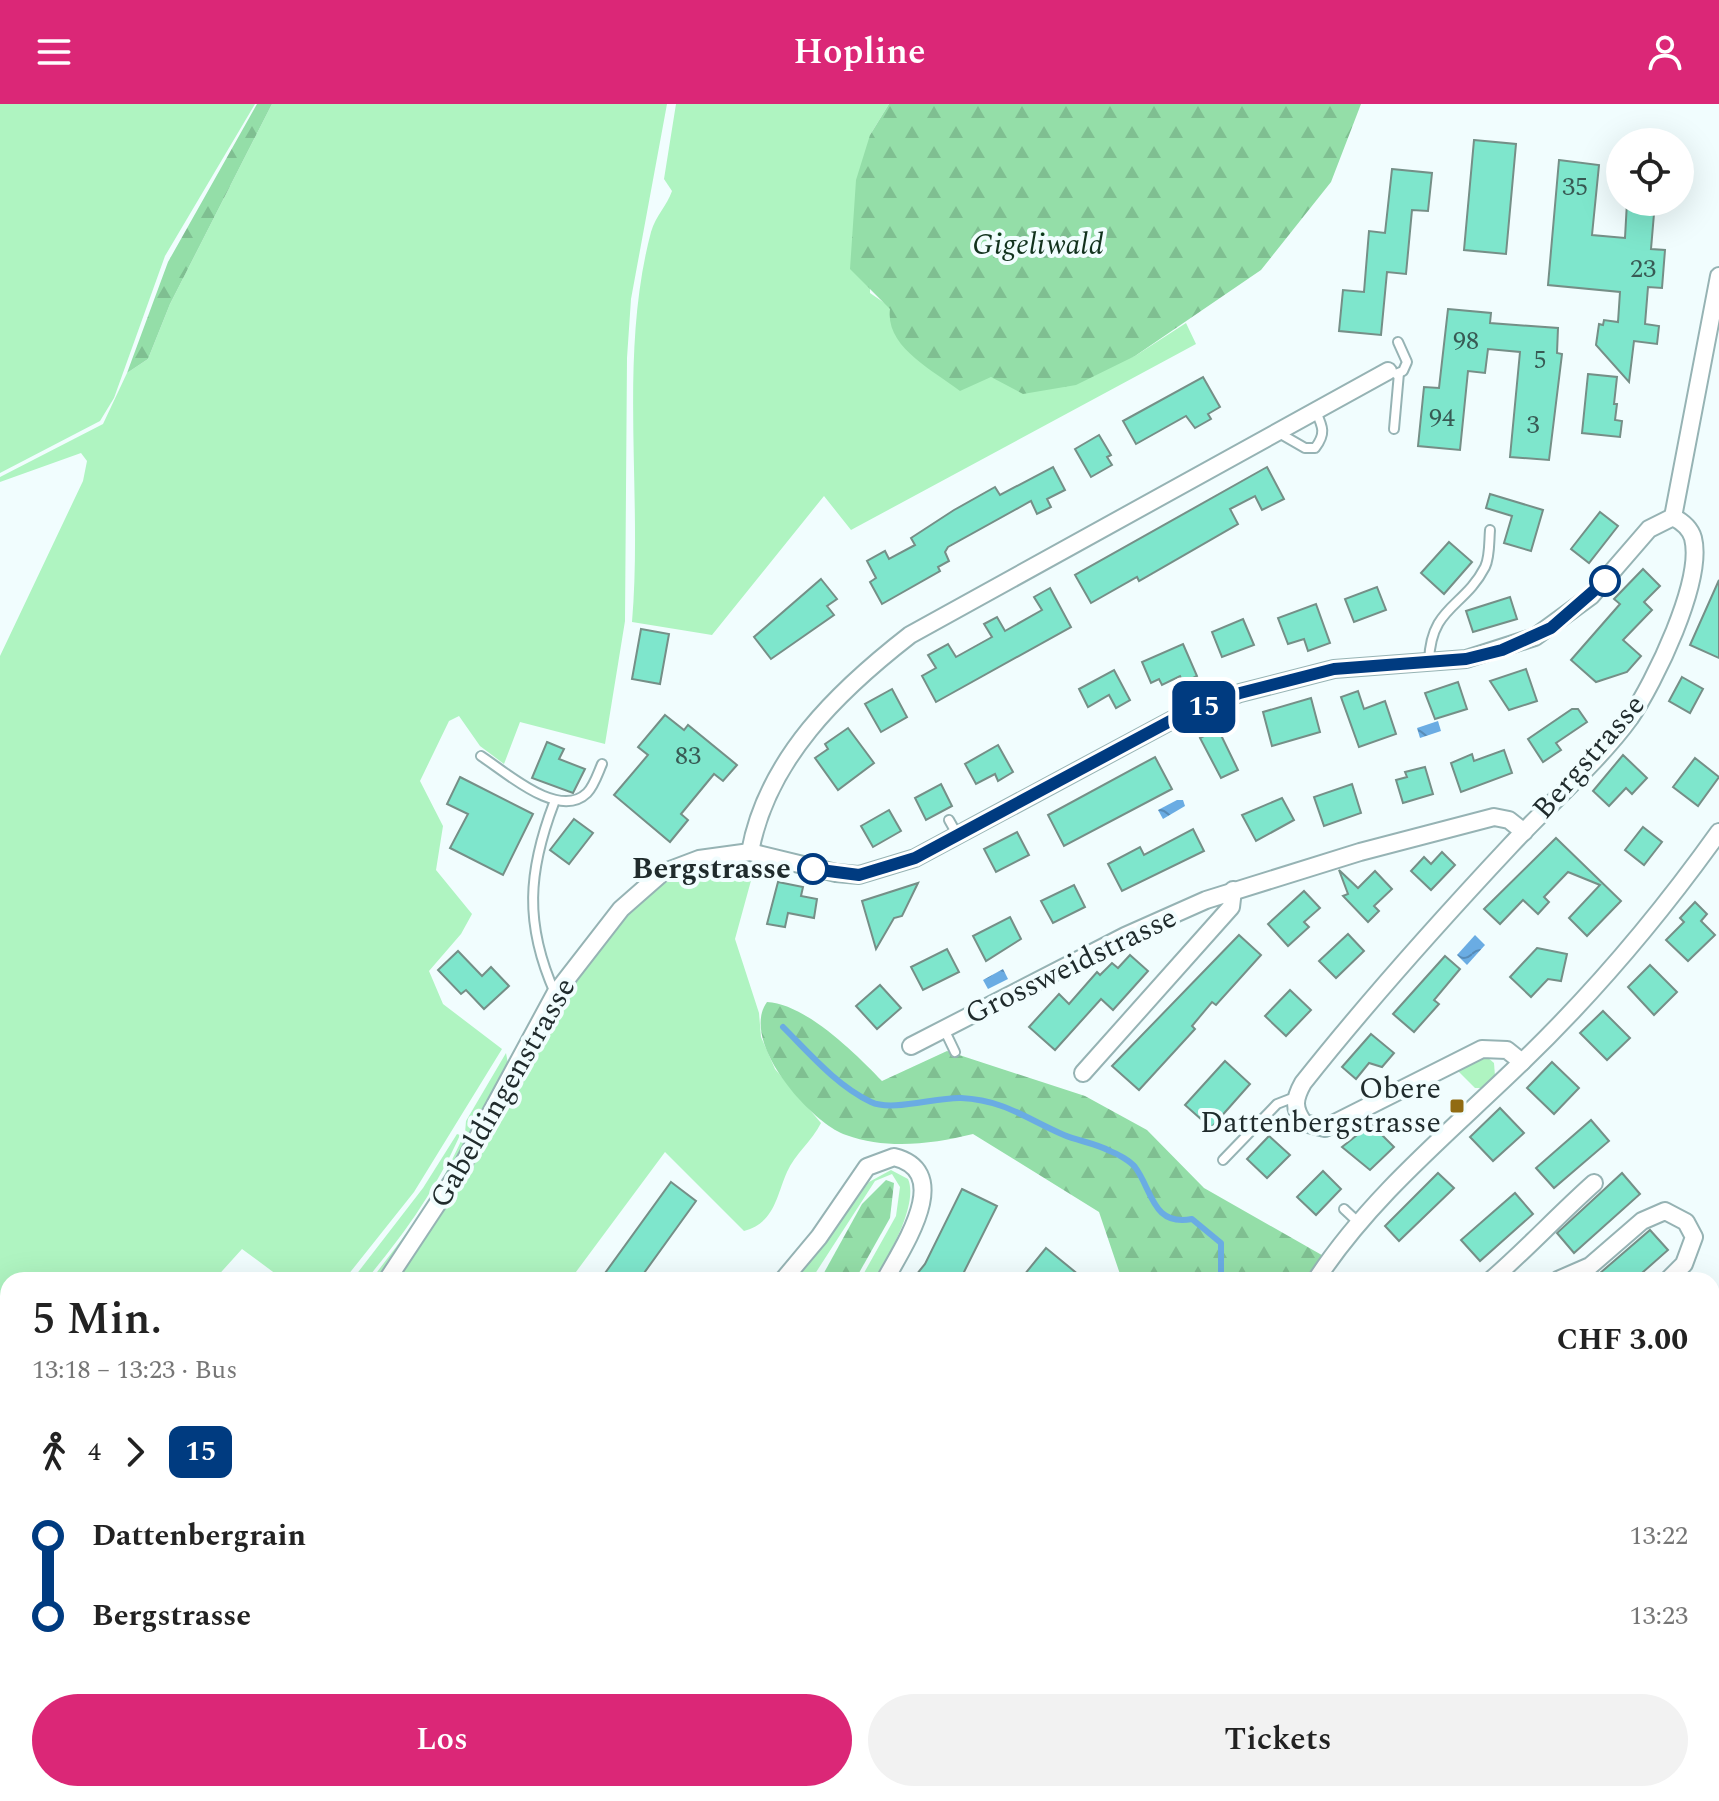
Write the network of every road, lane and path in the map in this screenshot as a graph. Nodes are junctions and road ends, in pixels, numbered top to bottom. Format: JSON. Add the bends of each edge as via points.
{"nodes":[{"id":1,"x":1719,"y":276,"type":"edge"},
{"id":2,"x":1398,"y":342,"type":"dead end"},
{"id":3,"x":1394,"y":372,"type":"junction"},
{"id":4,"x":1316,"y":412,"type":"junction"},
{"id":5,"x":1394,"y":429,"type":"dead end"},
{"id":6,"x":1279,"y":433,"type":"junction"},
{"id":7,"x":1673,"y":517,"type":"junction"},
{"id":8,"x":1490,"y":530,"type":"dead end"},
{"id":9,"x":1429,"y":661,"type":"junction"},
{"id":10,"x":481,"y":756,"type":"dead end"},
{"id":11,"x":602,"y":764,"type":"dead end"},
{"id":12,"x":554,"y":803,"type":"junction"},
{"id":13,"x":949,"y":820,"type":"dead end"},
{"id":14,"x":1524,"y":832,"type":"junction"},
{"id":15,"x":1719,"y":832,"type":"edge"},
{"id":16,"x":958,"y":836,"type":"junction"},
{"id":17,"x":750,"y":852,"type":"junction"},
{"id":18,"x":1233,"y":890,"type":"junction"},
{"id":19,"x":555,"y":994,"type":"junction"},
{"id":20,"x":944,"y":1029,"type":"junction"},
{"id":21,"x":911,"y":1046,"type":"dead end"},
{"id":22,"x":955,"y":1052,"type":"dead end"},
{"id":23,"x":1522,"y":1062,"type":"junction"},
{"id":24,"x":1083,"y":1073,"type":"dead end"},
{"id":25,"x":1295,"y":1097,"type":"junction"},
{"id":26,"x":1223,"y":1160,"type":"dead end"},
{"id":27,"x":1594,"y":1183,"type":"dead end"},
{"id":28,"x":1344,"y":1209,"type":"dead end"},
{"id":29,"x":1359,"y":1223,"type":"junction"},
{"id":30,"x":392,"y":1272,"type":"edge"},
{"id":31,"x":790,"y":1272,"type":"edge"},
{"id":32,"x":889,"y":1272,"type":"edge"},
{"id":33,"x":1322,"y":1272,"type":"edge"},
{"id":34,"x":1501,"y":1272,"type":"edge"},
{"id":35,"x":1576,"y":1272,"type":"edge"},
{"id":36,"x":1676,"y":1272,"type":"edge"}],
"edges":[{"from":1,"to":7,"type":"street"},
{"from":2,"to":3,"type":"lane","via":[[1407,362]]},
{"from":3,"to":4,"type":"street"},
{"from":3,"to":5,"type":"lane"},
{"from":4,"to":6,"type":"street"},
{"from":4,"to":6,"type":"lane","via":[[1324,428],[1315,448]]},
{"from":6,"to":17,"type":"street","via":[[889,650],[817,717],[768,794]]},
{"from":7,"to":9,"type":"street","via":[[1649,529],[1591,596],[1551,628],[1502,650]]},
{"from":7,"to":14,"type":"street","name":"Bergstrasse","via":[[1693,537],[1694,554],[1657,676],[1628,721]]},
{"from":8,"to":9,"type":"lane","via":[[1486,565],[1435,624]]},
{"from":9,"to":16,"type":"street","via":[[1334,669],[1215,703]]},
{"from":10,"to":12,"type":"lane"},
{"from":11,"to":12,"type":"lane","via":[[590,791],[577,800]]},
{"from":12,"to":19,"type":"lane","via":[[533,867],[532,896],[539,948]]},
{"from":13,"to":16,"type":"lane"},
{"from":14,"to":18,"type":"street","name":"Grossweidstrasse","via":[[1509,820],[1494,817]]},
{"from":14,"to":25,"type":"street","name":"Bergstrasse","via":[[1433,927]]},
{"from":15,"to":23,"type":"street","via":[[1624,956]]},
{"from":16,"to":17,"type":"street","via":[[915,858],[859,875]]},
{"from":17,"to":19,"type":"street","name":"Gabeldingenstrasse","via":[[686,863],[652,880],[621,909]]},
{"from":18,"to":20,"type":"street","name":"Grossweidstrasse","via":[[1125,936]]},
{"from":18,"to":24,"type":"street","name":"Grossweidstrasse","via":[[1231,907]]},
{"from":19,"to":30,"type":"street","name":"Gabeldingenstrasse","via":[[461,1168]]},
{"from":20,"to":21,"type":"street","name":"Grossweidstrasse"},
{"from":20,"to":22,"type":"lane"},
{"from":23,"to":25,"type":"street","via":[[1507,1050],[1482,1049],[1325,1128],[1304,1123]]},
{"from":23,"to":29,"type":"street"},
{"from":25,"to":26,"type":"lane","via":[[1277,1104]]},
{"from":27,"to":34,"type":"street"},
{"from":28,"to":29,"type":"lane"},
{"from":29,"to":33,"type":"street"},
{"from":31,"to":32,"type":"street","via":[[867,1167],[894,1157],[917,1170],[924,1192]]},
{"from":35,"to":36,"type":"street","via":[[1642,1221],[1665,1211],[1686,1222],[1694,1237]]}]}
